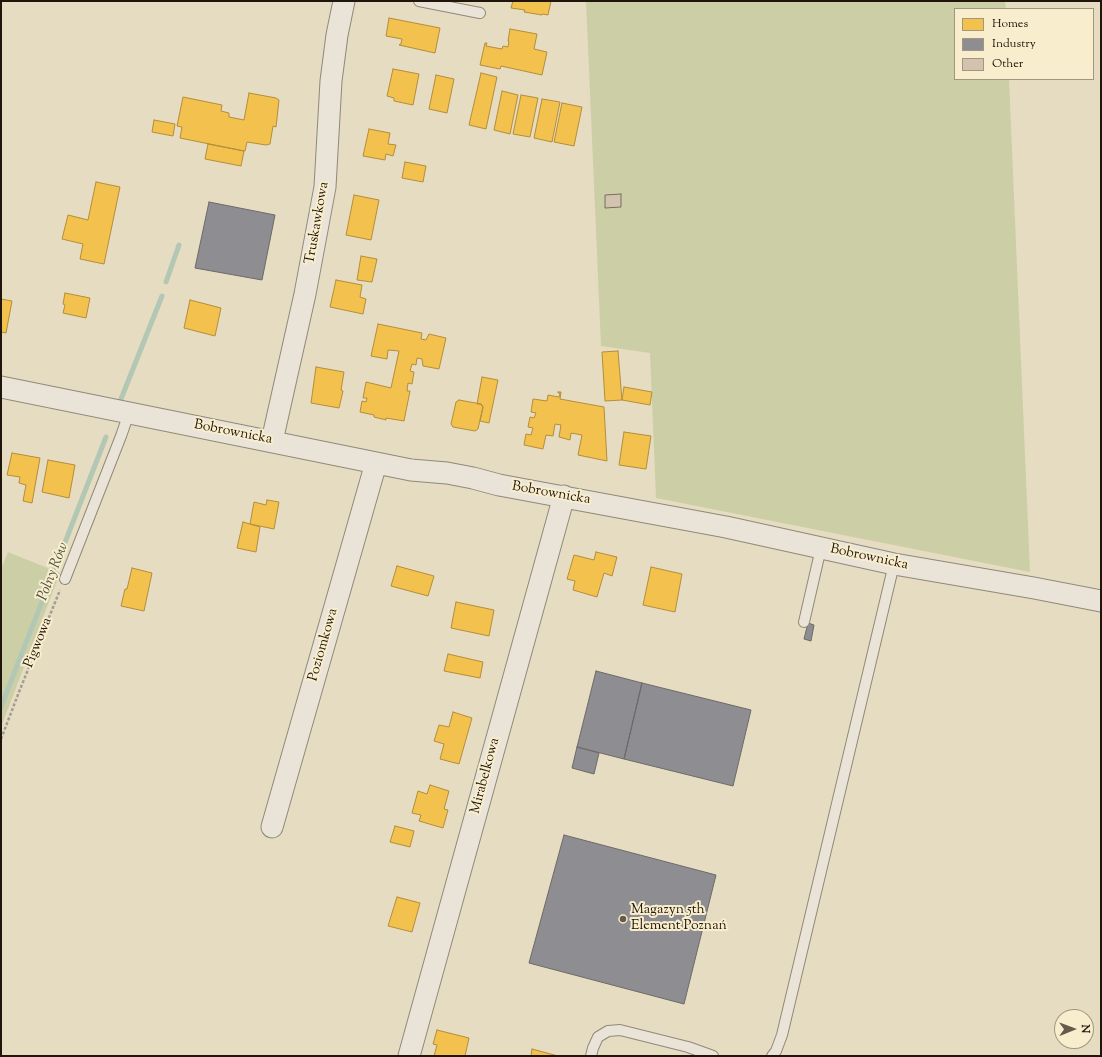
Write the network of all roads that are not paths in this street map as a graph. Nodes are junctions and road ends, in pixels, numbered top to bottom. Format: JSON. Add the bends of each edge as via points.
{"nodes":[{"id":1,"x":344,"y":1,"type":"edge"},
{"id":2,"x":419,"y":1,"type":"edge"},
{"id":3,"x":480,"y":13,"type":"dead end"},
{"id":4,"x":1,"y":387,"type":"edge"},
{"id":5,"x":129,"y":413,"type":"junction"},
{"id":6,"x":272,"y":441,"type":"junction"},
{"id":7,"x":376,"y":463,"type":"junction"},
{"id":8,"x":564,"y":496,"type":"junction"},
{"id":9,"x":821,"y":548,"type":"junction"},
{"id":10,"x":894,"y":564,"type":"junction"},
{"id":11,"x":65,"y":579,"type":"road end"},
{"id":12,"x":1101,"y":601,"type":"edge"},
{"id":13,"x":804,"y":622,"type":"dead end"},
{"id":14,"x":272,"y":827,"type":"dead end"},
{"id":15,"x":409,"y":1056,"type":"edge"},
{"id":16,"x":591,"y":1056,"type":"edge"},
{"id":17,"x":713,"y":1056,"type":"edge"},
{"id":18,"x":772,"y":1056,"type":"edge"}],
"edges":[{"from":1,"to":6,"type":"street","name":"Truskawkowa","via":[[331,81],[325,188],[305,294]]},
{"from":2,"to":3,"type":"lane"},
{"from":4,"to":5,"type":"street","name":"Bobrownicka"},
{"from":5,"to":6,"type":"street","name":"Bobrownicka"},
{"from":5,"to":11,"type":"lane"},
{"from":6,"to":7,"type":"street","name":"Bobrownicka"},
{"from":7,"to":8,"type":"street","name":"Bobrownicka","via":[[411,470],[447,473]]},
{"from":7,"to":14,"type":"street","name":"Poziomkowa"},
{"from":8,"to":9,"type":"street","name":"Bobrownicka"},
{"from":8,"to":15,"type":"street","name":"Mirabelkowa"},
{"from":9,"to":10,"type":"street","name":"Bobrownicka"},
{"from":9,"to":13,"type":"lane"},
{"from":10,"to":12,"type":"street","name":"Bobrownicka"},
{"from":10,"to":18,"type":"lane","via":[[782,1035]]},
{"from":16,"to":17,"type":"lane","via":[[598,1036],[608,1030],[620,1030]]}]}
